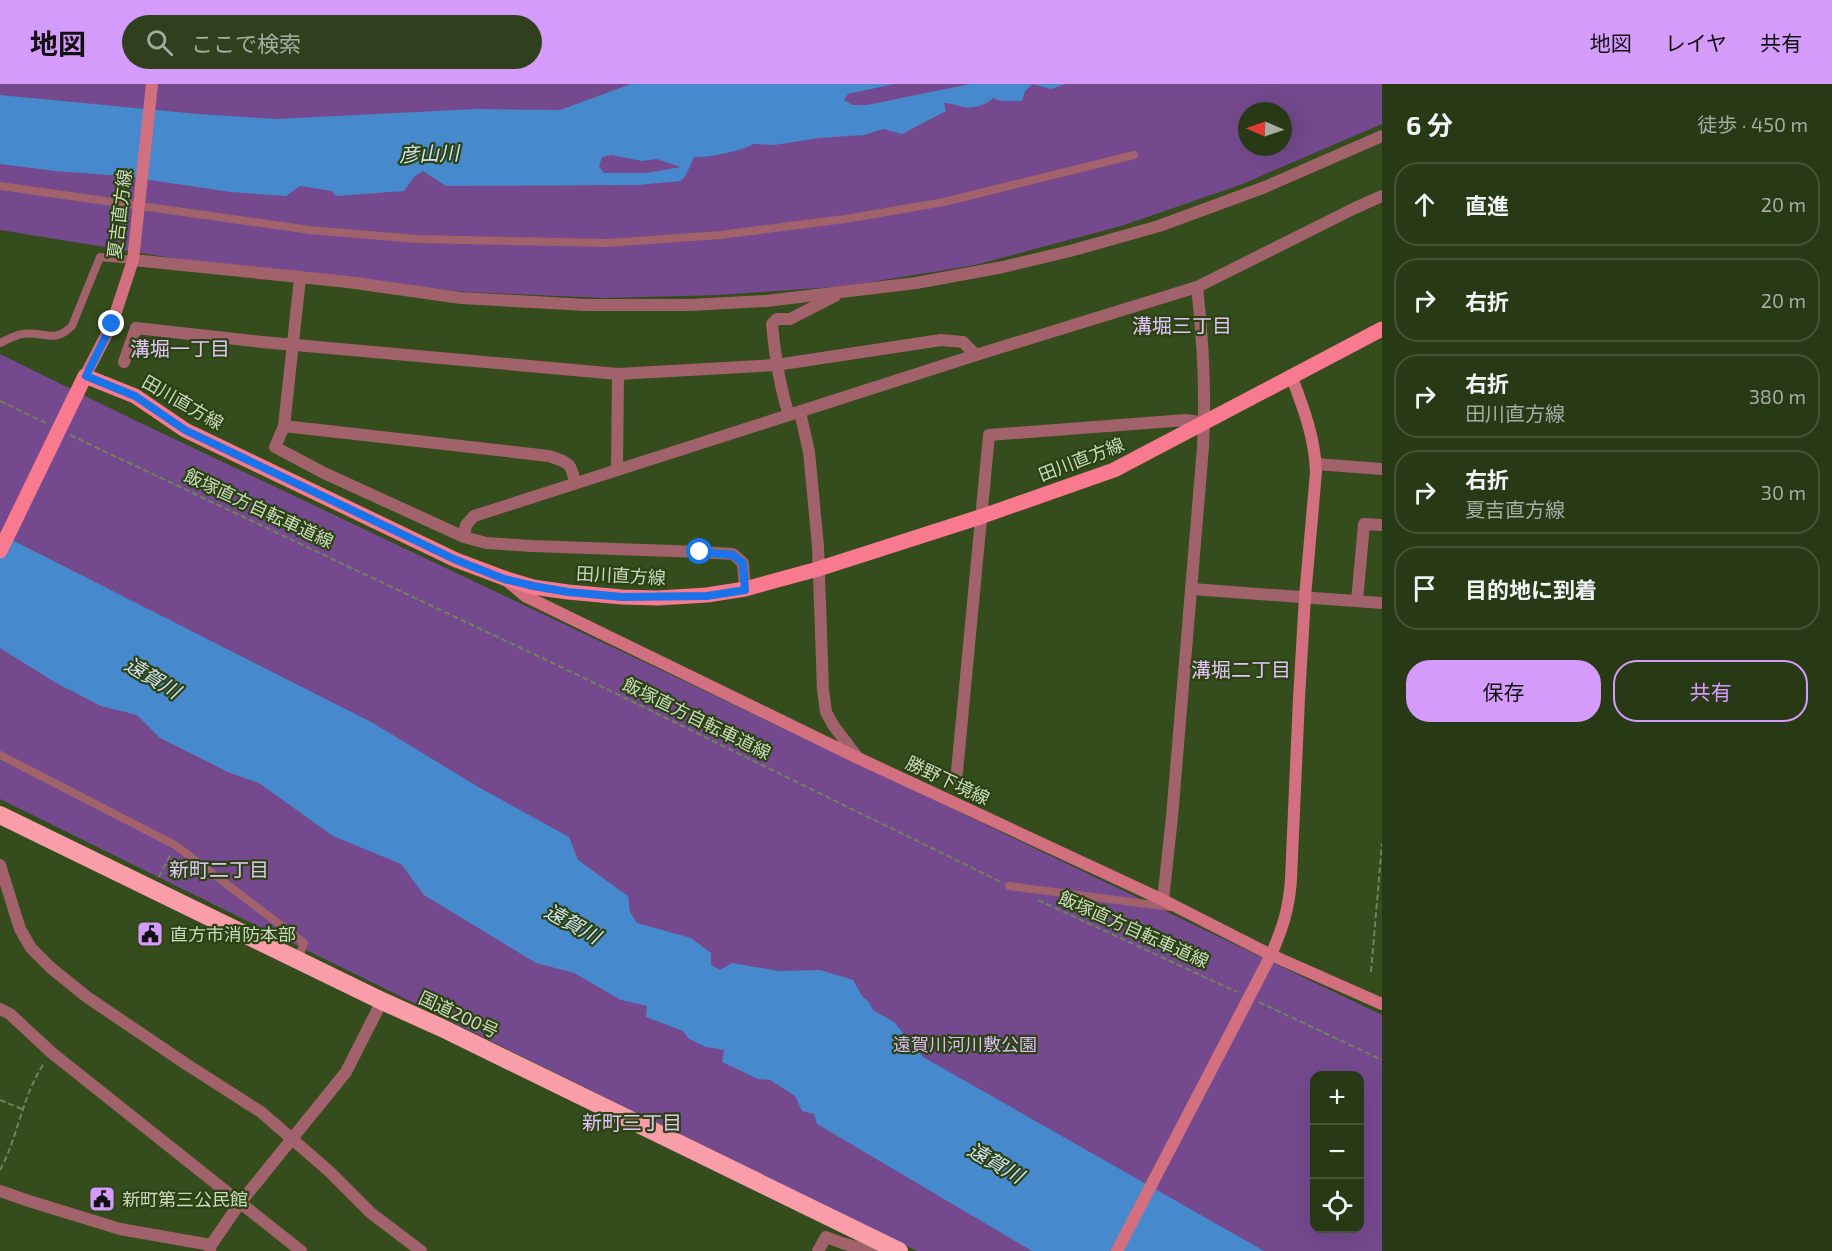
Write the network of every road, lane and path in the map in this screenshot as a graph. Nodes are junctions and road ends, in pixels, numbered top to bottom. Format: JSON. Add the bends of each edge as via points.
{"nodes":[{"id":1,"x":152,"y":84,"type":"edge"},
{"id":2,"x":1382,"y":136,"type":"edge"},
{"id":3,"x":1134,"y":155,"type":"dead end"},
{"id":4,"x":0,"y":186,"type":"edge"},
{"id":5,"x":1382,"y":196,"type":"edge"},
{"id":6,"x":134,"y":255,"type":"junction"},
{"id":7,"x":300,"y":278,"type":"junction"},
{"id":8,"x":1197,"y":286,"type":"junction"},
{"id":9,"x":842,"y":293,"type":"junction"},
{"id":10,"x":1382,"y":329,"type":"edge"},
{"id":11,"x":0,"y":343,"type":"edge"},
{"id":12,"x":293,"y":344,"type":"junction"},
{"id":13,"x":976,"y":355,"type":"junction"},
{"id":14,"x":124,"y":362,"type":"dead end"},
{"id":15,"x":776,"y":365,"type":"junction"},
{"id":16,"x":618,"y":374,"type":"junction"},
{"id":17,"x":86,"y":376,"type":"junction"},
{"id":18,"x":1292,"y":378,"type":"junction"},
{"id":19,"x":0,"y":401,"type":"edge"},
{"id":20,"x":794,"y":414,"type":"junction"},
{"id":21,"x":1204,"y":423,"type":"junction"},
{"id":22,"x":51,"y":426,"type":"dead end"},
{"id":23,"x":284,"y":426,"type":"junction"},
{"id":24,"x":61,"y":430,"type":"dead end"},
{"id":25,"x":1316,"y":464,"type":"junction"},
{"id":26,"x":1382,"y":469,"type":"edge"},
{"id":27,"x":617,"y":470,"type":"junction"},
{"id":28,"x":575,"y":483,"type":"junction"},
{"id":29,"x":980,"y":517,"type":"junction"},
{"id":30,"x":1382,"y":525,"type":"edge"},
{"id":31,"x":464,"y":537,"type":"junction"},
{"id":32,"x":0,"y":551,"type":"edge"},
{"id":33,"x":818,"y":569,"type":"junction"},
{"id":34,"x":504,"y":579,"type":"junction"},
{"id":35,"x":1192,"y":589,"type":"junction"},
{"id":36,"x":745,"y":590,"type":"junction"},
{"id":37,"x":1305,"y":597,"type":"junction"},
{"id":38,"x":1357,"y":601,"type":"junction"},
{"id":39,"x":1382,"y":603,"type":"edge"},
{"id":40,"x":0,"y":755,"type":"edge"},
{"id":41,"x":858,"y":758,"type":"junction"},
{"id":42,"x":956,"y":782,"type":"dead end"},
{"id":43,"x":0,"y":815,"type":"edge"},
{"id":44,"x":1382,"y":843,"type":"edge"},
{"id":45,"x":175,"y":845,"type":"junction"},
{"id":46,"x":0,"y":865,"type":"edge"},
{"id":47,"x":164,"y":867,"type":"dead end"},
{"id":48,"x":1009,"y":886,"type":"joint"},
{"id":49,"x":1037,"y":900,"type":"dead end"},
{"id":50,"x":1164,"y":900,"type":"junction"},
{"id":51,"x":1180,"y":908,"type":"junction"},
{"id":52,"x":1271,"y":955,"type":"junction"},
{"id":53,"x":297,"y":960,"type":"junction"},
{"id":54,"x":1371,"y":972,"type":"dead end"},
{"id":55,"x":1245,"y":995,"type":"dead end"},
{"id":56,"x":1255,"y":1000,"type":"dead end"},
{"id":57,"x":382,"y":1001,"type":"junction"},
{"id":58,"x":1382,"y":1004,"type":"edge"},
{"id":59,"x":0,"y":1009,"type":"edge"},
{"id":60,"x":52,"y":1053,"type":"junction"},
{"id":61,"x":1382,"y":1060,"type":"edge"},
{"id":62,"x":0,"y":1100,"type":"edge"},
{"id":63,"x":21,"y":1109,"type":"junction"},
{"id":64,"x":292,"y":1138,"type":"junction"},
{"id":65,"x":0,"y":1170,"type":"edge"},
{"id":66,"x":0,"y":1191,"type":"edge"},
{"id":67,"x":240,"y":1203,"type":"junction"},
{"id":68,"x":211,"y":1248,"type":"edge"},
{"id":69,"x":892,"y":1250,"type":"edge"},
{"id":70,"x":301,"y":1251,"type":"edge"},
{"id":71,"x":421,"y":1251,"type":"edge"},
{"id":72,"x":818,"y":1251,"type":"edge"},
{"id":73,"x":871,"y":1251,"type":"edge"},
{"id":74,"x":1117,"y":1251,"type":"edge"}],
"edges":[{"from":1,"to":6,"type":"main road","name":"夏吉直方線"},
{"from":2,"to":9,"type":"street","via":[[1265,187],[1159,226],[1003,267]]},
{"from":3,"to":4,"type":"lane","via":[[944,202],[845,219],[720,235],[608,243],[417,239],[309,230]]},
{"from":5,"to":8,"type":"street"},
{"from":6,"to":7,"type":"street"},
{"from":6,"to":11,"type":"lane","via":[[100,257],[72,326],[65,333],[53,337],[22,333]]},
{"from":6,"to":17,"type":"main road","name":"夏吉直方線","via":[[112,324]]},
{"from":7,"to":9,"type":"street","via":[[461,298],[586,305],[690,305]]},
{"from":7,"to":12,"type":"street"},
{"from":8,"to":13,"type":"street"},
{"from":8,"to":21,"type":"street"},
{"from":9,"to":15,"type":"street","via":[[772,324]]},
{"from":10,"to":18,"type":"main road","name":"田川直方線"},
{"from":12,"to":14,"type":"street","via":[[136,328]]},
{"from":12,"to":16,"type":"street"},
{"from":12,"to":23,"type":"street"},
{"from":13,"to":15,"type":"street","via":[[963,342],[941,340]]},
{"from":13,"to":20,"type":"street"},
{"from":15,"to":16,"type":"street"},
{"from":15,"to":20,"type":"street","via":[[781,389]]},
{"from":16,"to":27,"type":"street"},
{"from":17,"to":32,"type":"main road"},
{"from":17,"to":34,"type":"main road","name":"田川直方線","via":[[135,396],[185,430],[456,560]]},
{"from":18,"to":21,"type":"main road","name":"田川直方線"},
{"from":18,"to":25,"type":"main road","via":[[1311,429]]},
{"from":19,"to":22,"type":"path"},
{"from":20,"to":27,"type":"street"},
{"from":20,"to":33,"type":"street","via":[[809,452]]},
{"from":21,"to":29,"type":"main road","name":"田川直方線","via":[[1114,470]]},
{"from":21,"to":29,"type":"street","via":[[1186,420],[989,435]]},
{"from":21,"to":35,"type":"street"},
{"from":23,"to":28,"type":"street","via":[[549,456],[572,468]]},
{"from":23,"to":31,"type":"street","via":[[275,447]]},
{"from":24,"to":48,"type":"path","name":"飯塚直方自転車道線"},
{"from":25,"to":26,"type":"street"},
{"from":25,"to":37,"type":"main road"},
{"from":27,"to":28,"type":"street"},
{"from":28,"to":31,"type":"street","via":[[474,516],[466,525]]},
{"from":29,"to":33,"type":"main road","name":"田川直方線"},
{"from":29,"to":42,"type":"street"},
{"from":30,"to":38,"type":"street","via":[[1364,524]]},
{"from":31,"to":36,"type":"street","via":[[486,543],[733,555],[743,563]]},
{"from":33,"to":36,"type":"main road","name":"田川直方線"},
{"from":33,"to":41,"type":"street","via":[[826,712]]},
{"from":34,"to":36,"type":"main road","name":"田川直方線","via":[[568,592],[622,597],[707,596]]},
{"from":34,"to":41,"type":"main road","name":"勝野下境線","via":[[525,596]]},
{"from":35,"to":37,"type":"street"},
{"from":35,"to":50,"type":"street"},
{"from":37,"to":38,"type":"street"},
{"from":37,"to":52,"type":"main road","via":[[1292,879],[1284,925]]},
{"from":38,"to":39,"type":"street"},
{"from":40,"to":45,"type":"lane"},
{"from":41,"to":50,"type":"main road","name":"勝野下境線"},
{"from":43,"to":53,"type":"highway","name":"国道200号"},
{"from":44,"to":54,"type":"path"},
{"from":45,"to":47,"type":"path"},
{"from":45,"to":53,"type":"lane","via":[[304,943]]},
{"from":46,"to":64,"type":"street","via":[[20,929],[31,948],[51,968],[87,997],[261,1112]]},
{"from":48,"to":51,"type":"lane"},
{"from":49,"to":55,"type":"path","name":"飯塚直方自転車道線"},
{"from":50,"to":51,"type":"main road","name":"勝野下境線"},
{"from":51,"to":52,"type":"main road","name":"勝野下境線"},
{"from":52,"to":58,"type":"main road","name":"勝野下境線"},
{"from":52,"to":74,"type":"main road"},
{"from":53,"to":57,"type":"highway","name":"国道200号"},
{"from":56,"to":61,"type":"path"},
{"from":57,"to":64,"type":"street","via":[[346,1072]]},
{"from":57,"to":69,"type":"highway","name":"国道200号"},
{"from":59,"to":60,"type":"street"},
{"from":60,"to":63,"type":"path"},
{"from":60,"to":67,"type":"street"},
{"from":62,"to":63,"type":"path"},
{"from":63,"to":65,"type":"path"},
{"from":64,"to":67,"type":"street"},
{"from":64,"to":71,"type":"street","via":[[371,1213]]},
{"from":66,"to":68,"type":"street","via":[[120,1229]]},
{"from":67,"to":68,"type":"street"},
{"from":67,"to":70,"type":"street"},
{"from":72,"to":73,"type":"street","via":[[826,1237]]}]}
